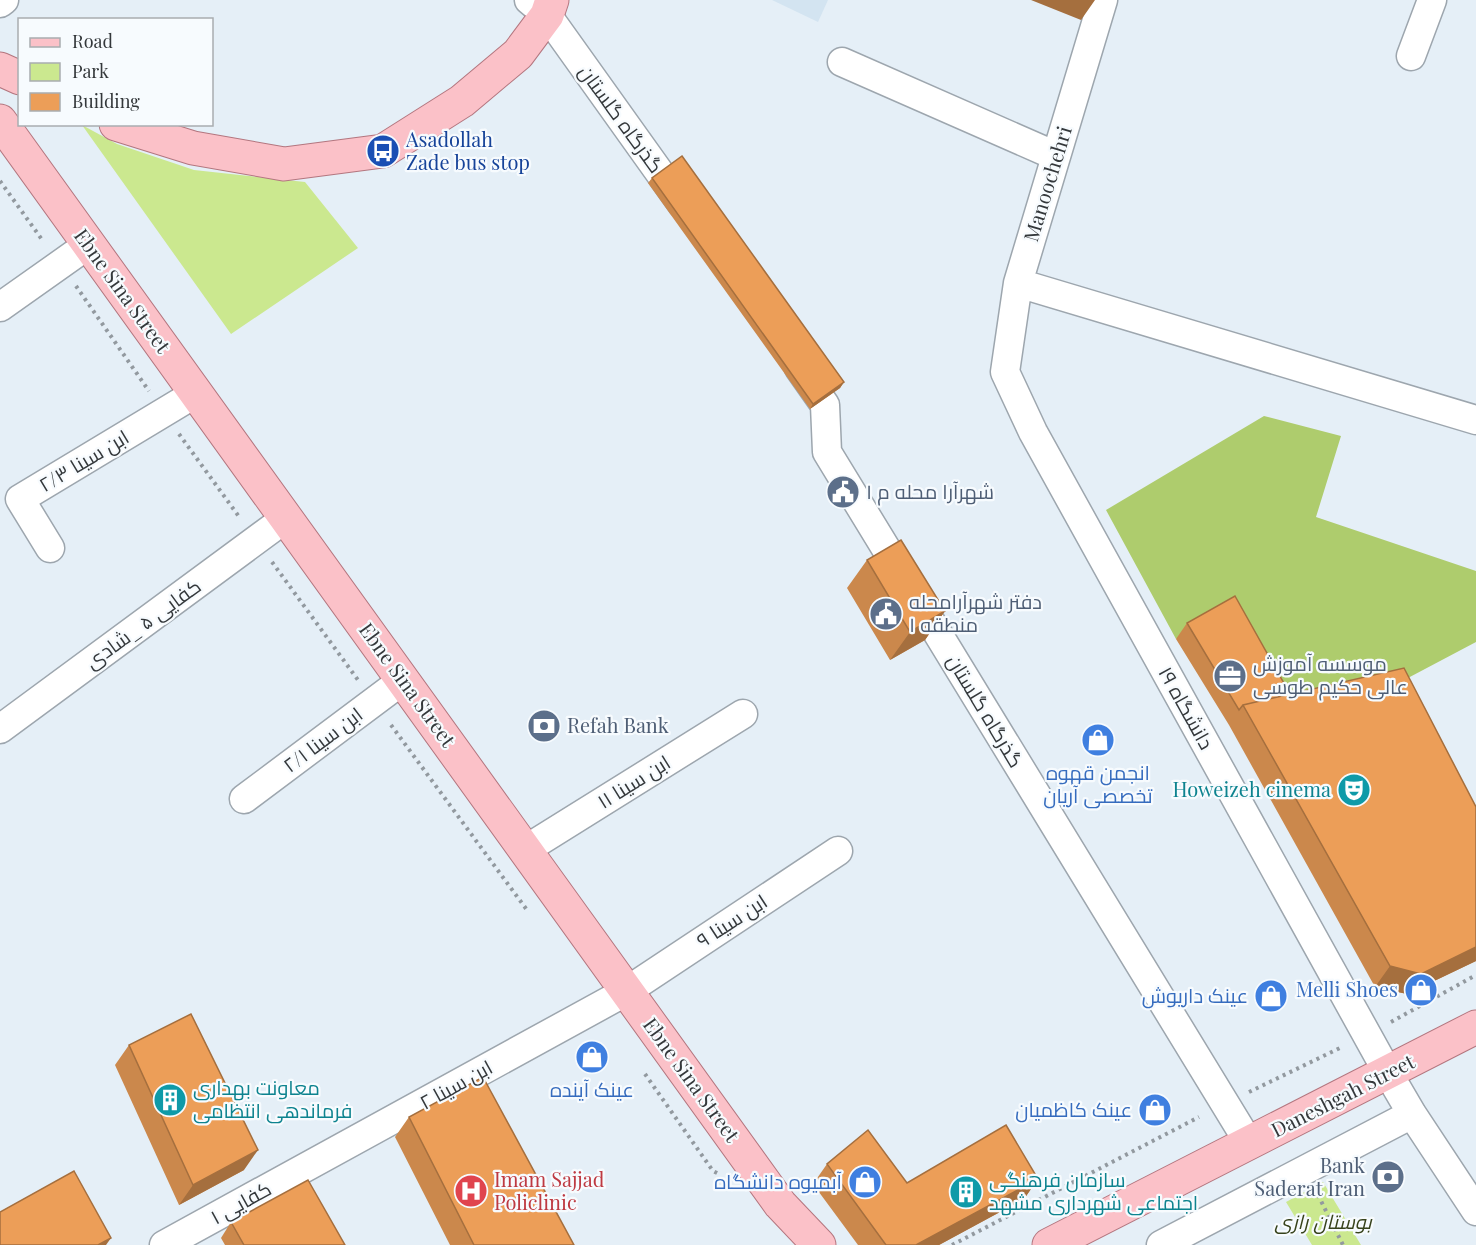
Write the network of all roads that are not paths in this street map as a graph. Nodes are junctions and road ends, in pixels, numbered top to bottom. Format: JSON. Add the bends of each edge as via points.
{"nodes":[{"id":1,"x":4,"y":0,"type":"edge"},
{"id":2,"x":1103,"y":0,"type":"edge"},
{"id":3,"x":1432,"y":0,"type":"edge"},
{"id":4,"x":0,"y":3,"type":"edge"},
{"id":5,"x":542,"y":5,"type":"edge"},
{"id":6,"x":1411,"y":56,"type":"dead end"},
{"id":7,"x":842,"y":62,"type":"dead end"},
{"id":8,"x":0,"y":69,"type":"edge"},
{"id":9,"x":18,"y":77,"type":"edge"},
{"id":10,"x":0,"y":121,"type":"edge"},
{"id":11,"x":122,"y":126,"type":"edge"},
{"id":12,"x":1056,"y":156,"type":"junction"},
{"id":13,"x":700,"y":230,"type":"edge"},
{"id":14,"x":89,"y":244,"type":"junction"},
{"id":15,"x":1018,"y":283,"type":"junction"},
{"id":16,"x":0,"y":307,"type":"edge"},
{"id":17,"x":784,"y":346,"type":"edge"},
{"id":18,"x":1005,"y":372,"type":"joint"},
{"id":19,"x":196,"y":393,"type":"junction"},
{"id":20,"x":1476,"y":420,"type":"edge"},
{"id":21,"x":286,"y":518,"type":"junction"},
{"id":22,"x":50,"y":548,"type":"dead end"},
{"id":23,"x":403,"y":680,"type":"junction"},
{"id":24,"x":742,"y":714,"type":"dead end"},
{"id":25,"x":0,"y":729,"type":"edge"},
{"id":26,"x":244,"y":800,"type":"dead end"},
{"id":27,"x":525,"y":850,"type":"junction"},
{"id":28,"x":838,"y":851,"type":"dead end"},
{"id":29,"x":627,"y":991,"type":"junction"},
{"id":30,"x":1476,"y":1028,"type":"edge"},
{"id":31,"x":1389,"y":1073,"type":"junction"},
{"id":32,"x":1412,"y":1114,"type":"junction"},
{"id":33,"x":1249,"y":1143,"type":"junction"},
{"id":34,"x":285,"y":1179,"type":"joint"},
{"id":35,"x":1144,"y":1196,"type":"junction"},
{"id":36,"x":780,"y":1204,"type":"junction"},
{"id":37,"x":1476,"y":1211,"type":"edge"},
{"id":38,"x":164,"y":1245,"type":"edge"},
{"id":39,"x":794,"y":1245,"type":"edge"},
{"id":40,"x":819,"y":1245,"type":"edge"},
{"id":41,"x":1049,"y":1245,"type":"edge"},
{"id":42,"x":1101,"y":1245,"type":"edge"},
{"id":43,"x":1161,"y":1245,"type":"edge"}],
"edges":[{"from":1,"to":4,"type":"street"},
{"from":2,"to":12,"type":"street","name":"Manoochehri"},
{"from":3,"to":6,"type":"street"},
{"from":5,"to":11,"type":"main road","via":[[518,54],[470,94],[383,151],[284,164],[193,148]]},
{"from":5,"to":13,"type":"street","name":"گذرگاه گلستان"},
{"from":7,"to":12,"type":"street"},
{"from":8,"to":9,"type":"main road"},
{"from":10,"to":14,"type":"main road","name":"Ebne Sina Street"},
{"from":12,"to":15,"type":"street","name":"Manoochehri"},
{"from":14,"to":16,"type":"street"},
{"from":14,"to":19,"type":"main road","name":"Ebne Sina Street"},
{"from":15,"to":18,"type":"street","name":"Manoochehri"},
{"from":15,"to":20,"type":"street"},
{"from":17,"to":33,"type":"street","name":"گذرگاه گلستان","via":[[825,405],[827,453]]},
{"from":18,"to":31,"type":"street","name":"دانشگاه ۱۹","via":[[1033,432]]},
{"from":19,"to":21,"type":"main road","name":"Ebne Sina Street"},
{"from":19,"to":22,"type":"street","name":"ابن سینا ۲/۳","via":[[20,499]]},
{"from":21,"to":23,"type":"main road","name":"Ebne Sina Street"},
{"from":21,"to":25,"type":"street","name":"کفایی ۵ _شادی"},
{"from":23,"to":26,"type":"street","name":"ابن سینا ۲/۱"},
{"from":23,"to":27,"type":"main road","name":"Ebne Sina Street"},
{"from":24,"to":27,"type":"street","name":"ابن سینا ۱۱"},
{"from":27,"to":29,"type":"main road","name":"Ebne Sina Street"},
{"from":28,"to":29,"type":"street","name":"ابن سینا ۹"},
{"from":29,"to":34,"type":"street","name":"ابن سینا ۲"},
{"from":29,"to":36,"type":"main road","name":"Ebne Sina Street"},
{"from":30,"to":31,"type":"main road","name":"Daneshgah Street"},
{"from":31,"to":32,"type":"street","name":"دانشگاه ۱۹"},
{"from":31,"to":33,"type":"main road","name":"Daneshgah Street"},
{"from":32,"to":37,"type":"street","name":"دانشگاه ۱۹"},
{"from":32,"to":43,"type":"street"},
{"from":33,"to":35,"type":"main road","name":"Daneshgah Street"},
{"from":34,"to":38,"type":"street","name":"کفایی ۱"},
{"from":35,"to":41,"type":"main road","name":"Daneshgah Street"},
{"from":35,"to":42,"type":"main road"},
{"from":36,"to":39,"type":"main road"},
{"from":36,"to":40,"type":"main road","name":"Ebne Sina Street"}]}
